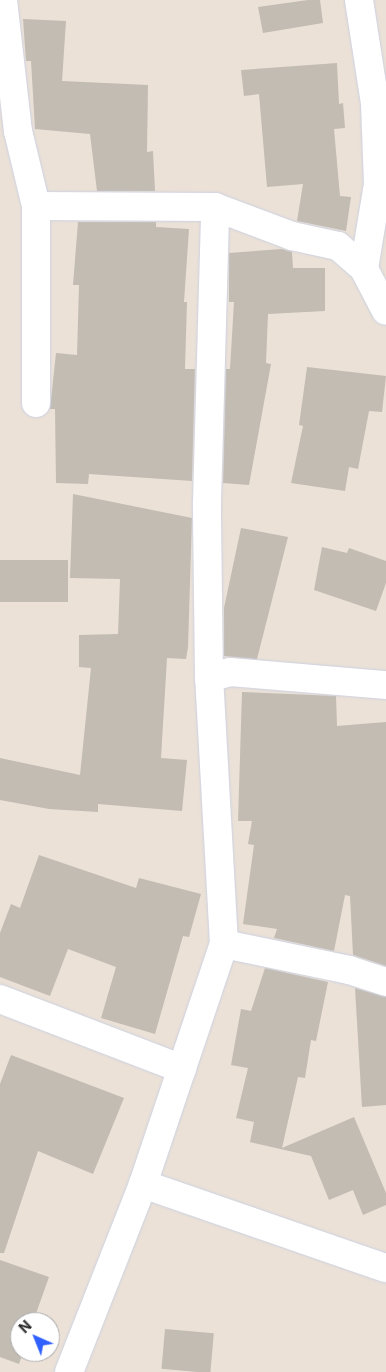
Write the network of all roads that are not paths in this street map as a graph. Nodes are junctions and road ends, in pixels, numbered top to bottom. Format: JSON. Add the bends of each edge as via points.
{"nodes":[{"id":1,"x":4,"y":0,"type":"edge"},
{"id":2,"x":359,"y":0,"type":"edge"},
{"id":3,"x":9,"y":130,"type":"edge"},
{"id":4,"x":36,"y":206,"type":"junction"},
{"id":5,"x":214,"y":206,"type":"junction"},
{"id":6,"x":364,"y":269,"type":"junction"},
{"id":7,"x":386,"y":311,"type":"edge"},
{"id":8,"x":36,"y":403,"type":"dead end"},
{"id":9,"x":209,"y":678,"type":"junction"},
{"id":10,"x":386,"y":685,"type":"edge"},
{"id":11,"x":224,"y":944,"type":"junction"},
{"id":12,"x":386,"y":982,"type":"edge"},
{"id":13,"x":0,"y":999,"type":"edge"},
{"id":14,"x":182,"y":1069,"type":"junction"},
{"id":15,"x":143,"y":1184,"type":"junction"},
{"id":16,"x":386,"y":1268,"type":"edge"},
{"id":17,"x":69,"y":1372,"type":"edge"}],
"edges":[{"from":1,"to":3,"type":"street"},
{"from":2,"to":6,"type":"street","via":[[375,103],[378,184]]},
{"from":3,"to":4,"type":"street"},
{"from":4,"to":5,"type":"street"},
{"from":4,"to":8,"type":"street"},
{"from":5,"to":6,"type":"street","via":[[292,236],[338,246]]},
{"from":5,"to":9,"type":"street","via":[[207,502]]},
{"from":6,"to":7,"type":"street"},
{"from":9,"to":10,"type":"street","via":[[230,672]]},
{"from":9,"to":11,"type":"street"},
{"from":11,"to":12,"type":"street","via":[[349,970]]},
{"from":11,"to":14,"type":"street"},
{"from":13,"to":14,"type":"street"},
{"from":14,"to":15,"type":"street"},
{"from":15,"to":16,"type":"street"},
{"from":15,"to":17,"type":"street"}]}
